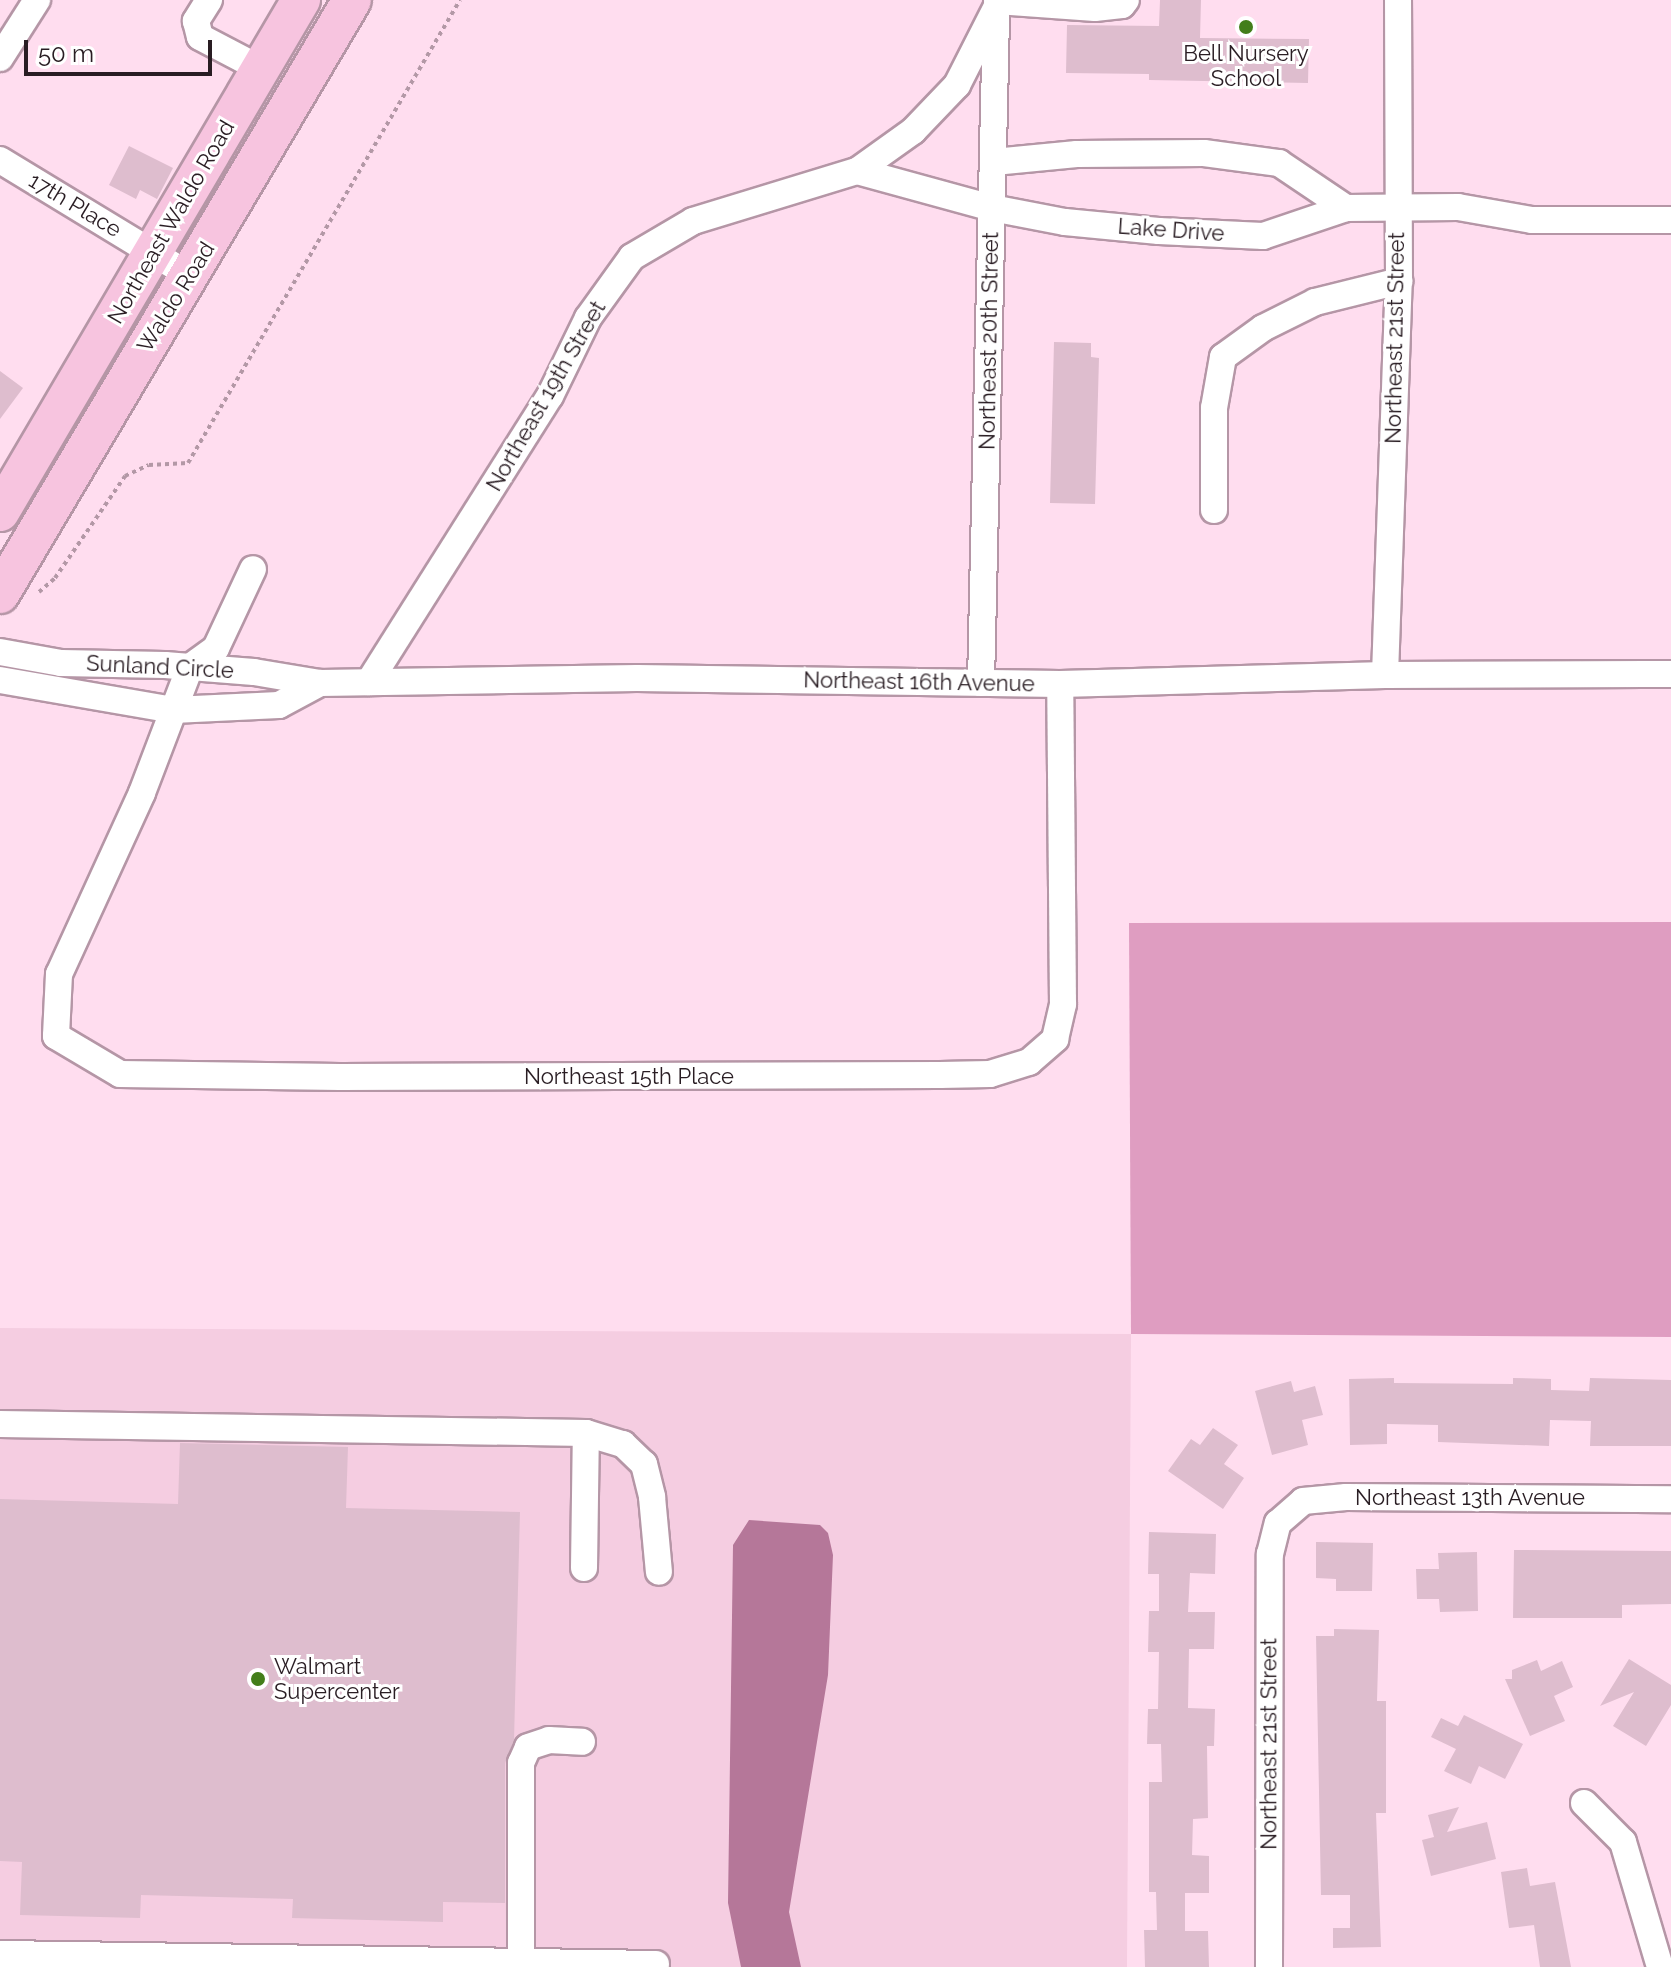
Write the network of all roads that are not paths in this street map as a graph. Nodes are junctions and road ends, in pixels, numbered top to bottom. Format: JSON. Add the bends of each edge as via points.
{"nodes":[{"id":1,"x":37,"y":0,"type":"edge"},
{"id":2,"x":209,"y":0,"type":"edge"},
{"id":3,"x":301,"y":0,"type":"edge"},
{"id":4,"x":352,"y":0,"type":"edge"},
{"id":5,"x":1126,"y":0,"type":"edge"},
{"id":6,"x":1398,"y":0,"type":"edge"},
{"id":7,"x":997,"y":3,"type":"edge"},
{"id":8,"x":0,"y":58,"type":"edge"},
{"id":9,"x":261,"y":69,"type":"junction"},
{"id":10,"x":0,"y":160,"type":"edge"},
{"id":11,"x":994,"y":162,"type":"junction"},
{"id":12,"x":857,"y":171,"type":"junction"},
{"id":13,"x":1397,"y":206,"type":"junction"},
{"id":14,"x":992,"y":208,"type":"junction"},
{"id":15,"x":1346,"y":208,"type":"junction"},
{"id":16,"x":1671,"y":220,"type":"edge"},
{"id":17,"x":154,"y":253,"type":"junction"},
{"id":18,"x":191,"y":276,"type":"junction"},
{"id":19,"x":1399,"y":281,"type":"junction"},
{"id":20,"x":2,"y":506,"type":"edge"},
{"id":21,"x":1214,"y":510,"type":"dead end"},
{"id":22,"x":253,"y":569,"type":"dead end"},
{"id":23,"x":16,"y":597,"type":"edge"},
{"id":24,"x":0,"y":652,"type":"edge"},
{"id":25,"x":190,"y":667,"type":"junction"},
{"id":26,"x":1671,"y":674,"type":"edge"},
{"id":27,"x":1385,"y":675,"type":"junction"},
{"id":28,"x":0,"y":680,"type":"edge"},
{"id":29,"x":369,"y":682,"type":"junction"},
{"id":30,"x":320,"y":683,"type":"junction"},
{"id":31,"x":981,"y":683,"type":"junction"},
{"id":32,"x":1060,"y":684,"type":"junction"},
{"id":33,"x":173,"y":710,"type":"junction"},
{"id":34,"x":0,"y":1424,"type":"edge"},
{"id":35,"x":586,"y":1433,"type":"junction"},
{"id":36,"x":1671,"y":1499,"type":"edge"},
{"id":37,"x":1278,"y":1523,"type":"joint"},
{"id":38,"x":584,"y":1568,"type":"dead end"},
{"id":39,"x":659,"y":1572,"type":"dead end"},
{"id":40,"x":582,"y":1742,"type":"dead end"},
{"id":41,"x":1584,"y":1803,"type":"dead end"},
{"id":42,"x":0,"y":1954,"type":"edge"},
{"id":43,"x":205,"y":1962,"type":"edge"},
{"id":44,"x":521,"y":1962,"type":"junction"},
{"id":45,"x":656,"y":1964,"type":"dead end"},
{"id":46,"x":1269,"y":1967,"type":"edge"},
{"id":47,"x":1660,"y":1967,"type":"edge"}],
"edges":[{"from":1,"to":8,"type":"street"},
{"from":2,"to":9,"type":"street","via":[[196,21],[200,37]]},
{"from":3,"to":9,"type":"highway","name":"Northeast Waldo Road"},
{"from":4,"to":18,"type":"highway","name":"Waldo Road"},
{"from":5,"to":7,"type":"street","via":[[1095,8]]},
{"from":6,"to":13,"type":"street","name":"Northeast 21st Street"},
{"from":7,"to":11,"type":"street","name":"Northeast 20th Street"},
{"from":7,"to":12,"type":"street","name":"Northeast 19th Street","via":[[957,85],[913,131]]},
{"from":9,"to":17,"type":"highway","name":"Northeast Waldo Road"},
{"from":10,"to":17,"type":"street","name":"17th Place"},
{"from":11,"to":14,"type":"street","name":"Northeast 20th Street"},
{"from":11,"to":15,"type":"street","via":[[1077,154],[1204,153],[1279,163]]},
{"from":12,"to":14,"type":"street","name":"Lake Drive"},
{"from":12,"to":29,"type":"street","name":"Northeast 19th Street","via":[[693,221],[632,257],[588,318],[550,396]]},
{"from":13,"to":15,"type":"street","name":"Lake Drive"},
{"from":13,"to":16,"type":"street","name":"Lake Drive","via":[[1458,207],[1532,220]]},
{"from":13,"to":19,"type":"street","name":"Northeast 21st Street"},
{"from":14,"to":15,"type":"street","name":"Lake Drive","via":[[1065,222],[1263,236]]},
{"from":14,"to":31,"type":"street","name":"Northeast 20th Street"},
{"from":17,"to":18,"type":"street","name":"17th Place"},
{"from":17,"to":20,"type":"highway","name":"Northeast Waldo Road"},
{"from":18,"to":23,"type":"highway","name":"Waldo Road","via":[[134,365]]},
{"from":19,"to":21,"type":"street","via":[[1315,302],[1263,328],[1223,357],[1214,408]]},
{"from":19,"to":27,"type":"street","name":"Northeast 21st Street"},
{"from":22,"to":25,"type":"street","via":[[216,648]]},
{"from":24,"to":25,"type":"street","name":"Sunland Circle","via":[[61,663]]},
{"from":25,"to":30,"type":"street","name":"Sunland Circle"},
{"from":25,"to":33,"type":"street"},
{"from":26,"to":27,"type":"street","name":"Northeast 16th Avenue"},
{"from":27,"to":32,"type":"street","name":"Northeast 16th Avenue"},
{"from":28,"to":33,"type":"street","name":"Sunland Circle"},
{"from":29,"to":30,"type":"street","name":"Northeast 16th Avenue"},
{"from":29,"to":31,"type":"street","name":"Northeast 16th Avenue","via":[[637,678]]},
{"from":30,"to":33,"type":"street","name":"Northeast 16th Avenue","via":[[279,705]]},
{"from":31,"to":32,"type":"street","name":"Northeast 16th Avenue"},
{"from":32,"to":33,"type":"street","name":"Northeast 15th Place","via":[[1063,1004],[1055,1039],[1029,1062],[990,1074],[120,1074],[56,1036],[59,974]]},
{"from":34,"to":35,"type":"street"},
{"from":35,"to":38,"type":"street"},
{"from":35,"to":39,"type":"street","via":[[623,1444],[644,1464]]},
{"from":36,"to":37,"type":"street","name":"Northeast 13th Avenue","via":[[1346,1497],[1303,1501]]},
{"from":37,"to":46,"type":"street","name":"Northeast 21st Street","via":[[1270,1554]]},
{"from":40,"to":44,"type":"street","via":[[549,1740],[528,1747],[521,1763]]},
{"from":41,"to":47,"type":"street","via":[[1623,1842]]},
{"from":42,"to":43,"type":"street"},
{"from":43,"to":44,"type":"street"},
{"from":44,"to":45,"type":"street"}]}
